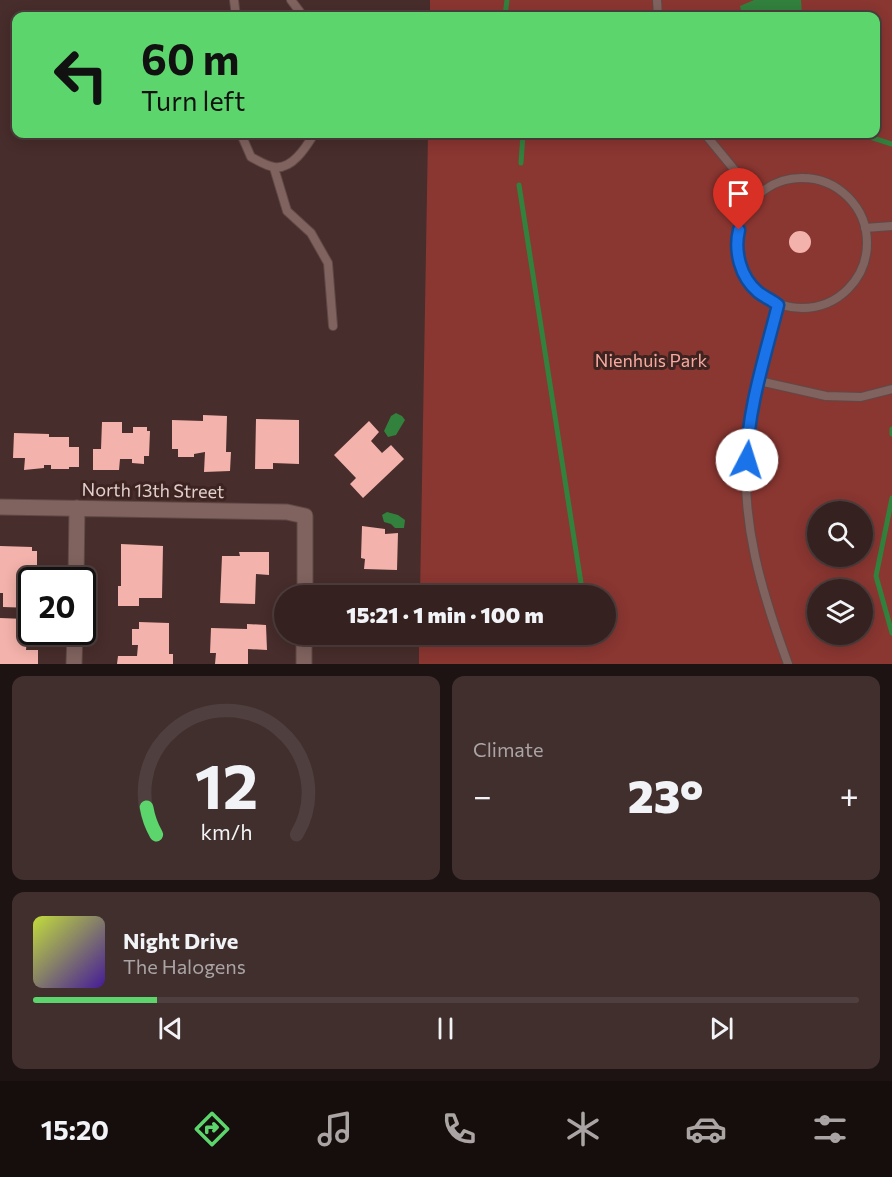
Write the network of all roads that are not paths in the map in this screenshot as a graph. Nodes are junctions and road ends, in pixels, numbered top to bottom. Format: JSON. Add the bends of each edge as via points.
{"nodes":[{"id":1,"x":243,"y":138,"type":"edge"},
{"id":2,"x":311,"y":138,"type":"edge"},
{"id":3,"x":708,"y":138,"type":"edge"},
{"id":4,"x":274,"y":168,"type":"junction"},
{"id":5,"x":756,"y":196,"type":"junction"},
{"id":6,"x":892,"y":226,"type":"edge"},
{"id":7,"x":865,"y":228,"type":"junction"},
{"id":8,"x":778,"y":305,"type":"junction"},
{"id":9,"x":333,"y":326,"type":"dead end"},
{"id":10,"x":759,"y":381,"type":"junction"},
{"id":11,"x":892,"y":389,"type":"edge"},
{"id":12,"x":0,"y":507,"type":"edge"},
{"id":13,"x":77,"y":508,"type":"junction"},
{"id":14,"x":76,"y":567,"type":"edge"},
{"id":15,"x":305,"y":585,"type":"edge"},
{"id":16,"x":75,"y":645,"type":"edge"},
{"id":17,"x":304,"y":645,"type":"edge"},
{"id":18,"x":74,"y":664,"type":"edge"},
{"id":19,"x":304,"y":664,"type":"edge"},
{"id":20,"x":789,"y":664,"type":"edge"}],
"edges":[{"from":1,"to":4,"type":"lane","via":[[250,157]]},
{"from":2,"to":4,"type":"lane","via":[[290,164]]},
{"from":3,"to":5,"type":"lane"},
{"from":4,"to":9,"type":"lane","via":[[287,211],[311,233],[328,263]]},
{"from":5,"to":7,"type":"lane","via":[[779,181],[807,177],[833,185],[854,204]]},
{"from":5,"to":8,"type":"lane","via":[[741,217],[736,243],[741,269],[756,291]]},
{"from":6,"to":7,"type":"lane"},
{"from":7,"to":8,"type":"lane","via":[[866,252],[859,274],[845,293],[825,305],[802,309]]},
{"from":8,"to":10,"type":"lane"},
{"from":10,"to":11,"type":"lane","via":[[826,396],[861,397]]},
{"from":10,"to":20,"type":"lane","via":[[747,444],[752,546],[765,602]]},
{"from":12,"to":13,"type":"street","name":"North 13th Street"},
{"from":13,"to":14,"type":"street"},
{"from":13,"to":15,"type":"street","name":"North 13th Street","via":[[287,512],[305,516]]},
{"from":16,"to":18,"type":"street"},
{"from":17,"to":19,"type":"street"}]}
